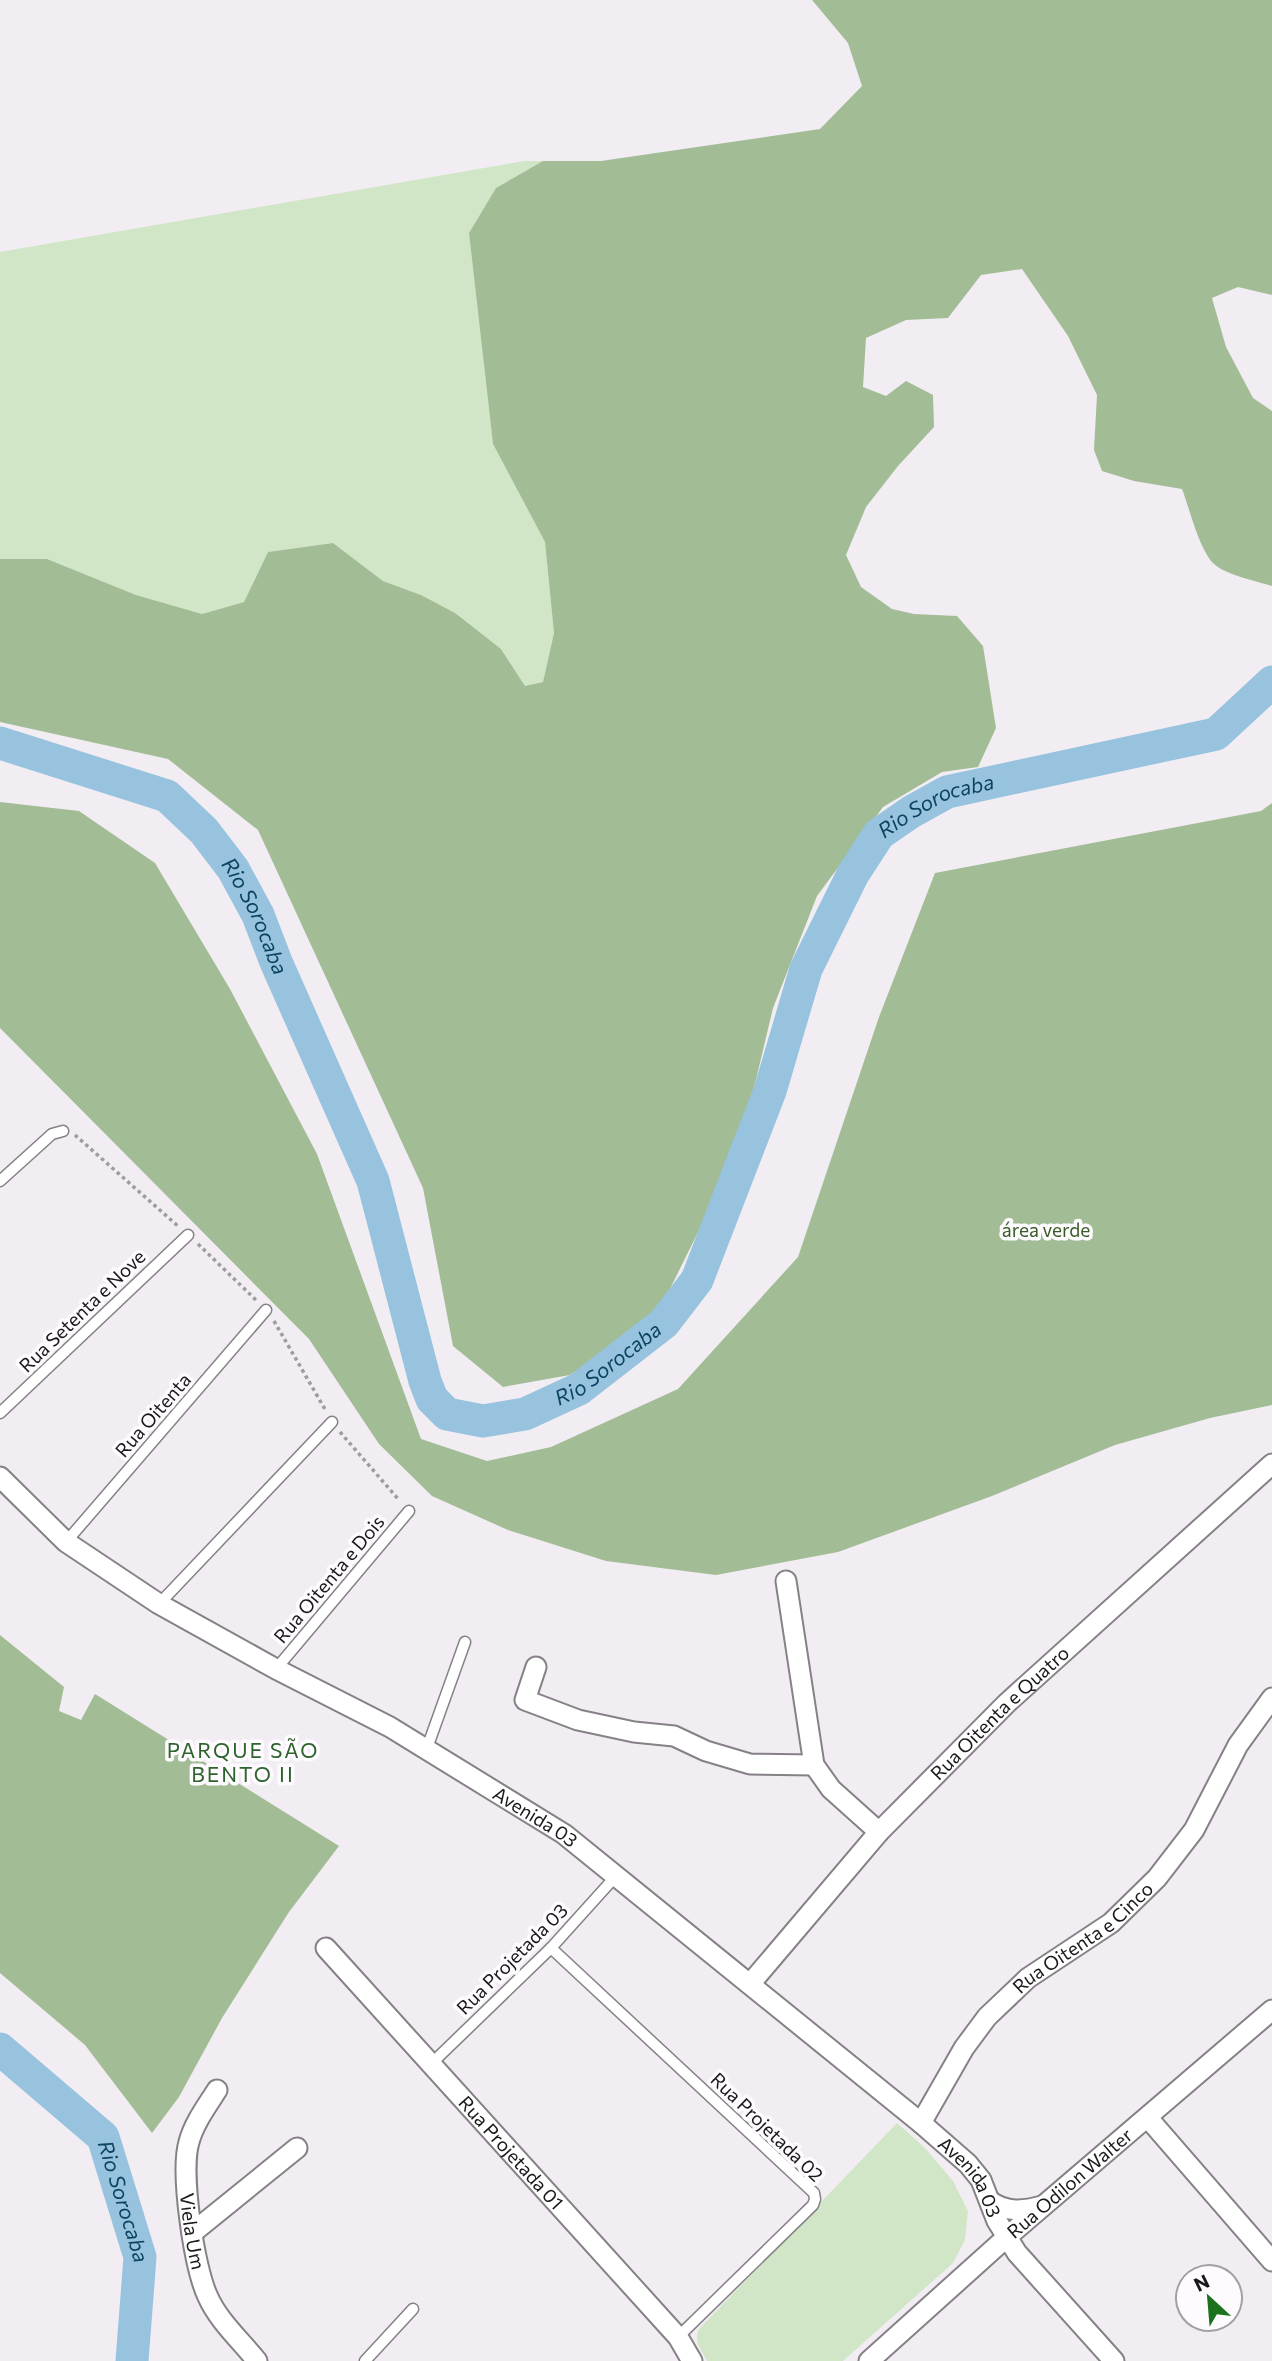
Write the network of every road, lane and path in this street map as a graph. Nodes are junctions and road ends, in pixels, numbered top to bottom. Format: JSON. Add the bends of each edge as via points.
{"nodes":[{"id":1,"x":63,"y":1131,"type":"dead end"},
{"id":2,"x":0,"y":1181,"type":"edge"},
{"id":3,"x":188,"y":1234,"type":"dead end"},
{"id":4,"x":266,"y":1310,"type":"dead end"},
{"id":5,"x":0,"y":1413,"type":"edge"},
{"id":6,"x":332,"y":1422,"type":"dead end"},
{"id":7,"x":1272,"y":1464,"type":"edge"},
{"id":8,"x":0,"y":1477,"type":"edge"},
{"id":9,"x":409,"y":1511,"type":"dead end"},
{"id":10,"x":66,"y":1542,"type":"junction"},
{"id":11,"x":786,"y":1581,"type":"dead end"},
{"id":12,"x":159,"y":1604,"type":"junction"},
{"id":13,"x":465,"y":1642,"type":"dead end"},
{"id":14,"x":536,"y":1667,"type":"dead end"},
{"id":15,"x":276,"y":1669,"type":"junction"},
{"id":16,"x":1272,"y":1698,"type":"edge"},
{"id":17,"x":426,"y":1748,"type":"junction"},
{"id":18,"x":814,"y":1765,"type":"junction"},
{"id":19,"x":879,"y":1832,"type":"junction"},
{"id":20,"x":615,"y":1877,"type":"junction"},
{"id":21,"x":326,"y":1948,"type":"dead end"},
{"id":22,"x":551,"y":1948,"type":"junction"},
{"id":23,"x":750,"y":1984,"type":"junction"},
{"id":24,"x":1272,"y":2010,"type":"edge"},
{"id":25,"x":431,"y":2064,"type":"junction"},
{"id":26,"x":217,"y":2090,"type":"dead end"},
{"id":27,"x":1148,"y":2118,"type":"junction"},
{"id":28,"x":921,"y":2123,"type":"junction"},
{"id":29,"x":297,"y":2148,"type":"dead end"},
{"id":30,"x":990,"y":2201,"type":"junction"},
{"id":31,"x":1045,"y":2205,"type":"junction"},
{"id":32,"x":192,"y":2233,"type":"junction"},
{"id":33,"x":1008,"y":2236,"type":"junction"},
{"id":34,"x":1272,"y":2260,"type":"edge"},
{"id":35,"x":413,"y":2309,"type":"dead end"},
{"id":36,"x":678,"y":2337,"type":"junction"},
{"id":37,"x":257,"y":2361,"type":"edge"},
{"id":38,"x":365,"y":2361,"type":"edge"},
{"id":39,"x":692,"y":2361,"type":"edge"},
{"id":40,"x":869,"y":2361,"type":"edge"},
{"id":41,"x":1114,"y":2361,"type":"edge"}],
"edges":[{"from":1,"to":2,"type":"lane","via":[[52,1134]]},
{"from":3,"to":5,"type":"lane","name":"Rua Setenta e Nove"},
{"from":4,"to":10,"type":"lane","name":"Rua Oitenta"},
{"from":6,"to":12,"type":"lane"},
{"from":7,"to":19,"type":"street","name":"Rua Oitenta e Quatro","via":[[1007,1703]]},
{"from":8,"to":10,"type":"street","name":"Avenida 03"},
{"from":9,"to":15,"type":"lane","name":"Rua Oitenta e Dois"},
{"from":10,"to":12,"type":"street","name":"Avenida 03"},
{"from":11,"to":18,"type":"street"},
{"from":12,"to":15,"type":"street","name":"Avenida 03"},
{"from":13,"to":17,"type":"lane"},
{"from":14,"to":18,"type":"street","via":[[525,1700],[556,1712],[634,1732],[674,1736],[750,1765]]},
{"from":15,"to":17,"type":"street","name":"Avenida 03"},
{"from":16,"to":28,"type":"street","name":"Rua Oitenta e Cinco","via":[[1238,1745],[1194,1830],[1157,1878],[1111,1923],[1028,1978],[988,2017],[964,2048]]},
{"from":17,"to":20,"type":"street","name":"Avenida 03","via":[[564,1834]]},
{"from":18,"to":19,"type":"street","via":[[831,1789]]},
{"from":19,"to":23,"type":"street","name":"Rua Oitenta e Quatro"},
{"from":20,"to":22,"type":"lane","name":"Rua Projetada 03"},
{"from":20,"to":23,"type":"street","name":"Avenida 03"},
{"from":21,"to":25,"type":"street","name":"Rua Projetada 01"},
{"from":22,"to":25,"type":"lane","name":"Rua Projetada 03"},
{"from":22,"to":36,"type":"lane","name":"Rua Projetada 02","via":[[814,2193],[813,2205]]},
{"from":23,"to":28,"type":"street","name":"Avenida 03"},
{"from":24,"to":27,"type":"street","name":"Rua Odilon Walter"},
{"from":25,"to":36,"type":"street","name":"Rua Projetada 01"},
{"from":26,"to":32,"type":"street","name":"Viela Um","via":[[188,2144]]},
{"from":27,"to":31,"type":"street","name":"Rua Odilon Walter"},
{"from":27,"to":34,"type":"street"},
{"from":28,"to":30,"type":"street","name":"Avenida 03","via":[[968,2165]]},
{"from":29,"to":32,"type":"street"},
{"from":30,"to":31,"type":"street","via":[[1011,2210]]},
{"from":30,"to":33,"type":"street","name":"Avenida 03"},
{"from":31,"to":33,"type":"street","name":"Rua Odilon Walter"},
{"from":32,"to":37,"type":"street","name":"Viela Um","via":[[208,2298]]},
{"from":33,"to":40,"type":"street","name":"Rua Odilon Walter"},
{"from":33,"to":41,"type":"street","name":"Avenida 03","via":[[1017,2253]]},
{"from":35,"to":38,"type":"lane"},
{"from":36,"to":39,"type":"street","name":"Rua Projetada 01"}]}
